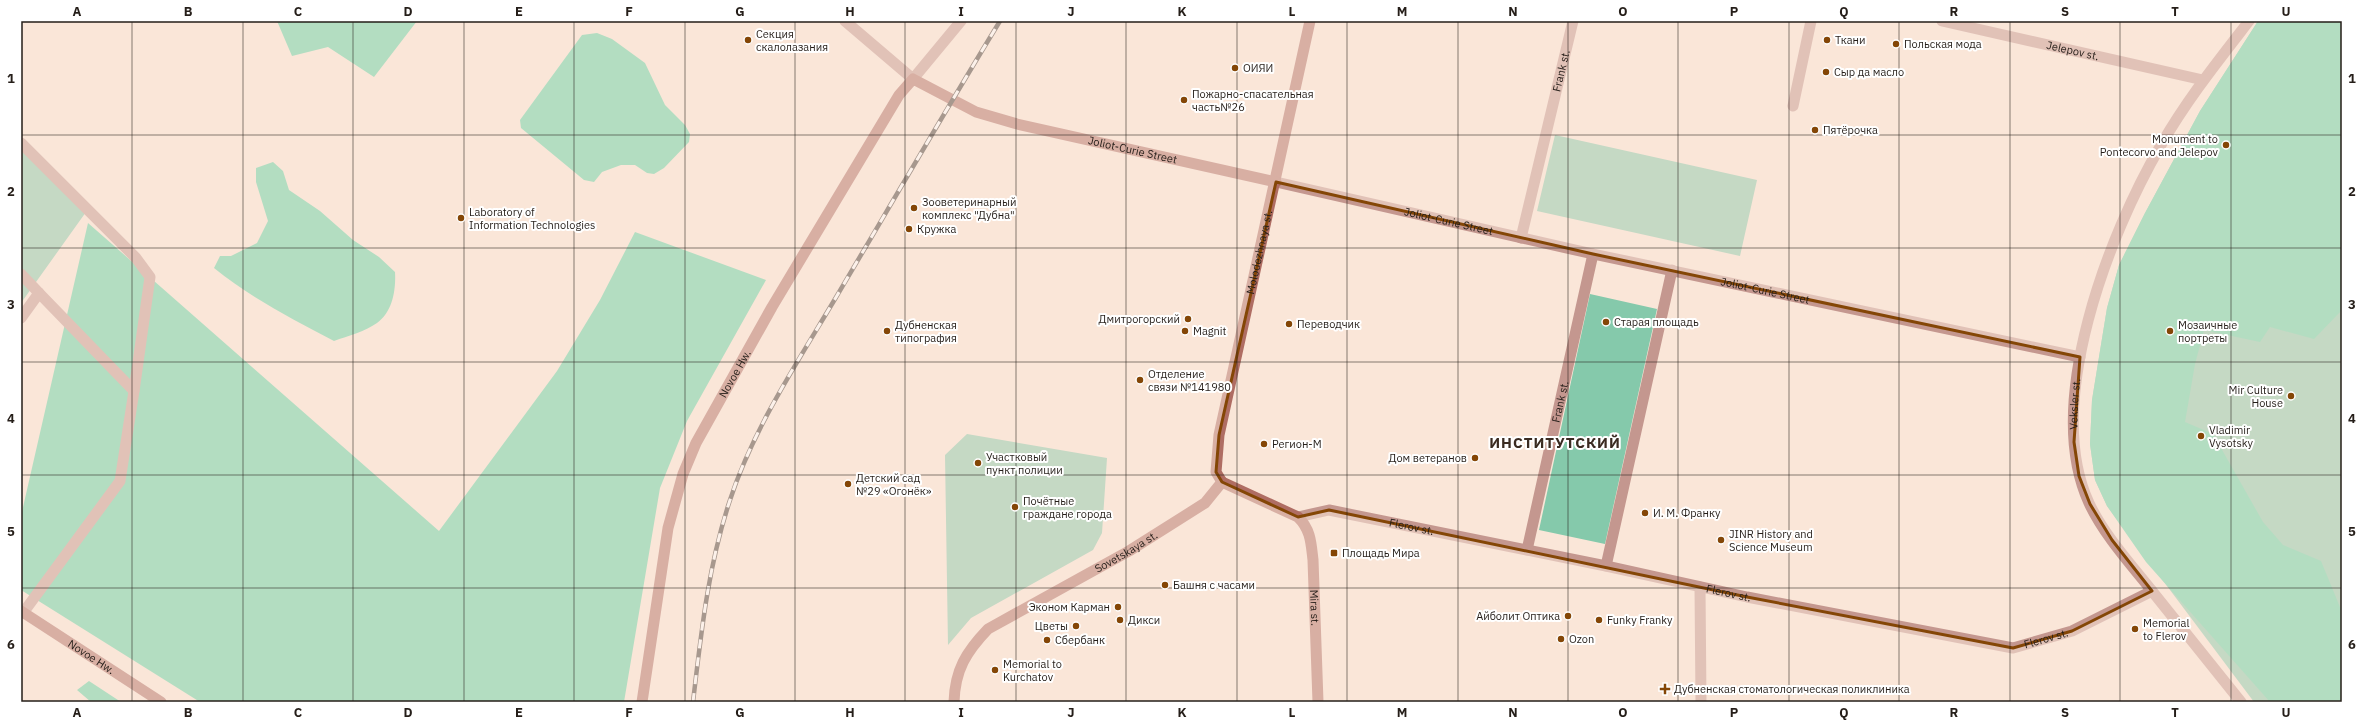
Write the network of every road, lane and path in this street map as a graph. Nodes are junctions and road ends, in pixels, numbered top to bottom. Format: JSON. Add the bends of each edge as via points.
{"nodes":[{"id":1,"x":845,"y":21,"type":"edge"},
{"id":2,"x":961,"y":21,"type":"edge"},
{"id":3,"x":1310,"y":21,"type":"edge"},
{"id":4,"x":1573,"y":21,"type":"edge"},
{"id":5,"x":1811,"y":21,"type":"edge"},
{"id":6,"x":1942,"y":21,"type":"edge"},
{"id":7,"x":2249,"y":21,"type":"edge"},
{"id":8,"x":913,"y":79,"type":"junction"},
{"id":9,"x":2203,"y":80,"type":"junction"},
{"id":10,"x":1793,"y":106,"type":"dead end"},
{"id":11,"x":21,"y":143,"type":"edge"},
{"id":12,"x":1276,"y":182,"type":"junction"},
{"id":13,"x":1521,"y":238,"type":"junction"},
{"id":14,"x":1592,"y":254,"type":"junction"},
{"id":15,"x":1672,"y":270,"type":"junction"},
{"id":16,"x":21,"y":274,"type":"edge"},
{"id":17,"x":39,"y":293,"type":"junction"},
{"id":18,"x":21,"y":318,"type":"edge"},
{"id":19,"x":2080,"y":357,"type":"junction"},
{"id":20,"x":134,"y":391,"type":"junction"},
{"id":21,"x":1222,"y":482,"type":"junction"},
{"id":22,"x":1298,"y":517,"type":"junction"},
{"id":23,"x":1527,"y":550,"type":"junction"},
{"id":24,"x":1606,"y":566,"type":"junction"},
{"id":25,"x":1700,"y":587,"type":"junction"},
{"id":26,"x":2152,"y":591,"type":"junction"},
{"id":27,"x":22,"y":612,"type":"edge"},
{"id":28,"x":161,"y":702,"type":"edge"},
{"id":29,"x":642,"y":702,"type":"edge"},
{"id":30,"x":954,"y":702,"type":"edge"},
{"id":31,"x":1318,"y":702,"type":"edge"},
{"id":32,"x":1701,"y":702,"type":"edge"},
{"id":33,"x":2241,"y":702,"type":"edge"}],
"edges":[{"from":1,"to":8,"type":"street","name":"Joliot-Curie Street"},
{"from":2,"to":8,"type":"street"},
{"from":3,"to":12,"type":"main road","name":"Molodezhnaya st."},
{"from":4,"to":13,"type":"street","name":"Frank st."},
{"from":5,"to":10,"type":"street"},
{"from":6,"to":9,"type":"street","name":"Jelepov st."},
{"from":7,"to":9,"type":"street","name":"Veksler st."},
{"from":8,"to":12,"type":"main road","name":"Joliot-Curie Street","via":[[976,112],[1017,124]]},
{"from":8,"to":29,"type":"main road","name":"Novoe Hw.","via":[[899,95],[772,307],[696,443],[683,474],[668,528]]},
{"from":9,"to":19,"type":"street","name":"Veksler st.","via":[[2161,144],[2134,196],[2098,290]]},
{"from":11,"to":20,"type":"street","via":[[136,258],[150,277]]},
{"from":12,"to":13,"type":"street","name":"Joliot-Curie Street"},
{"from":12,"to":21,"type":"main road","name":"Molodezhnaya st.","via":[[1220,435],[1216,472]]},
{"from":13,"to":14,"type":"street","name":"Joliot-Curie Street"},
{"from":14,"to":15,"type":"street","name":"Joliot-Curie Street"},
{"from":14,"to":23,"type":"street","name":"Frank st."},
{"from":15,"to":19,"type":"street","name":"Joliot-Curie Street"},
{"from":15,"to":24,"type":"street"},
{"from":16,"to":17,"type":"street"},
{"from":17,"to":18,"type":"street"},
{"from":17,"to":20,"type":"street"},
{"from":19,"to":26,"type":"street","name":"Veksler st.","via":[[2074,442],[2079,476],[2090,504],[2112,540]]},
{"from":20,"to":27,"type":"street","via":[[120,481]]},
{"from":21,"to":22,"type":"main road"},
{"from":21,"to":30,"type":"main road","name":"Sovetskaya st.","via":[[1205,503],[1114,560],[988,629],[969,648],[961,665],[954,691]]},
{"from":22,"to":23,"type":"street","name":"Flerov st.","via":[[1329,510]]},
{"from":22,"to":31,"type":"main road","name":"Mira st.","via":[[1307,526],[1310,538]]},
{"from":23,"to":24,"type":"street","name":"Flerov st."},
{"from":24,"to":25,"type":"street","name":"Flerov st."},
{"from":25,"to":26,"type":"street","name":"Flerov st.","via":[[2013,648],[2072,631]]},
{"from":25,"to":32,"type":"street"},
{"from":26,"to":33,"type":"street","name":"Veksler st."},
{"from":27,"to":28,"type":"main road","name":"Novoe Hw."}]}
